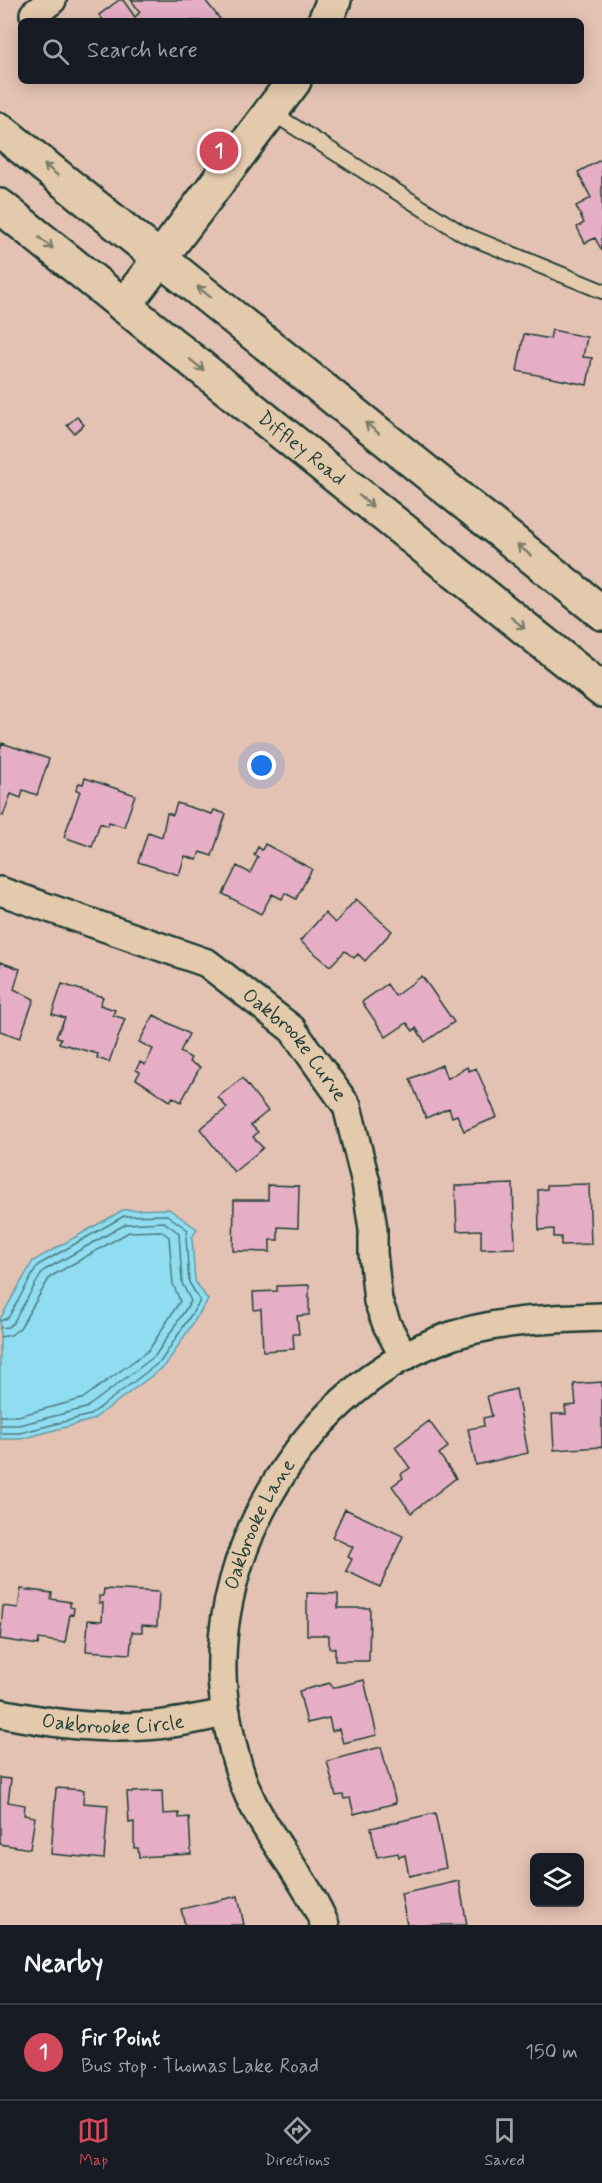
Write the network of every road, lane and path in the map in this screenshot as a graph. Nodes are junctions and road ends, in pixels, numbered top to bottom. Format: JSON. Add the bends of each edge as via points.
{"nodes":[{"id":1,"x":334,"y":0,"type":"edge"},
{"id":2,"x":326,"y":18,"type":"edge"},
{"id":3,"x":292,"y":84,"type":"edge"},
{"id":4,"x":271,"y":112,"type":"junction"},
{"id":5,"x":0,"y":130,"type":"edge"},
{"id":6,"x":0,"y":206,"type":"edge"},
{"id":7,"x":161,"y":258,"type":"junction"},
{"id":8,"x":602,"y":291,"type":"edge"},
{"id":9,"x":124,"y":306,"type":"junction"},
{"id":10,"x":602,"y":613,"type":"edge"},
{"id":11,"x":602,"y":690,"type":"edge"},
{"id":12,"x":0,"y":891,"type":"edge"},
{"id":13,"x":602,"y":1317,"type":"edge"},
{"id":14,"x":404,"y":1357,"type":"junction"},
{"id":15,"x":0,"y":1713,"type":"edge"},
{"id":16,"x":225,"y":1713,"type":"junction"},
{"id":17,"x":325,"y":1925,"type":"edge"}],
"edges":[{"from":1,"to":2,"type":"main road"},
{"from":3,"to":4,"type":"main road"},
{"from":4,"to":7,"type":"main road"},
{"from":4,"to":8,"type":"lane","via":[[463,234]]},
{"from":7,"to":5,"type":"main road","one_way":true},
{"from":6,"to":9,"type":"main road","name":"Diffley Road","one_way":true},
{"from":7,"to":9,"type":"main road"},
{"from":10,"to":7,"type":"main road","one_way":true},
{"from":9,"to":11,"type":"main road","name":"Diffley Road","one_way":true},
{"from":12,"to":14,"type":"street","name":"Oakbrooke Curve","via":[[207,963],[292,1029],[347,1106],[366,1183],[378,1301]]},
{"from":13,"to":14,"type":"street","name":"Oakbrooke Lane","via":[[542,1319],[483,1327]]},
{"from":14,"to":16,"type":"street","name":"Oakbrooke Lane","via":[[361,1385],[325,1417],[279,1477],[254,1526],[230,1593],[226,1617],[222,1665]]},
{"from":15,"to":16,"type":"street","name":"Oakbrooke Circle","via":[[57,1723],[115,1727]]},
{"from":16,"to":17,"type":"street","name":"Oakbrooke Lane","via":[[252,1803],[299,1875]]}]}
